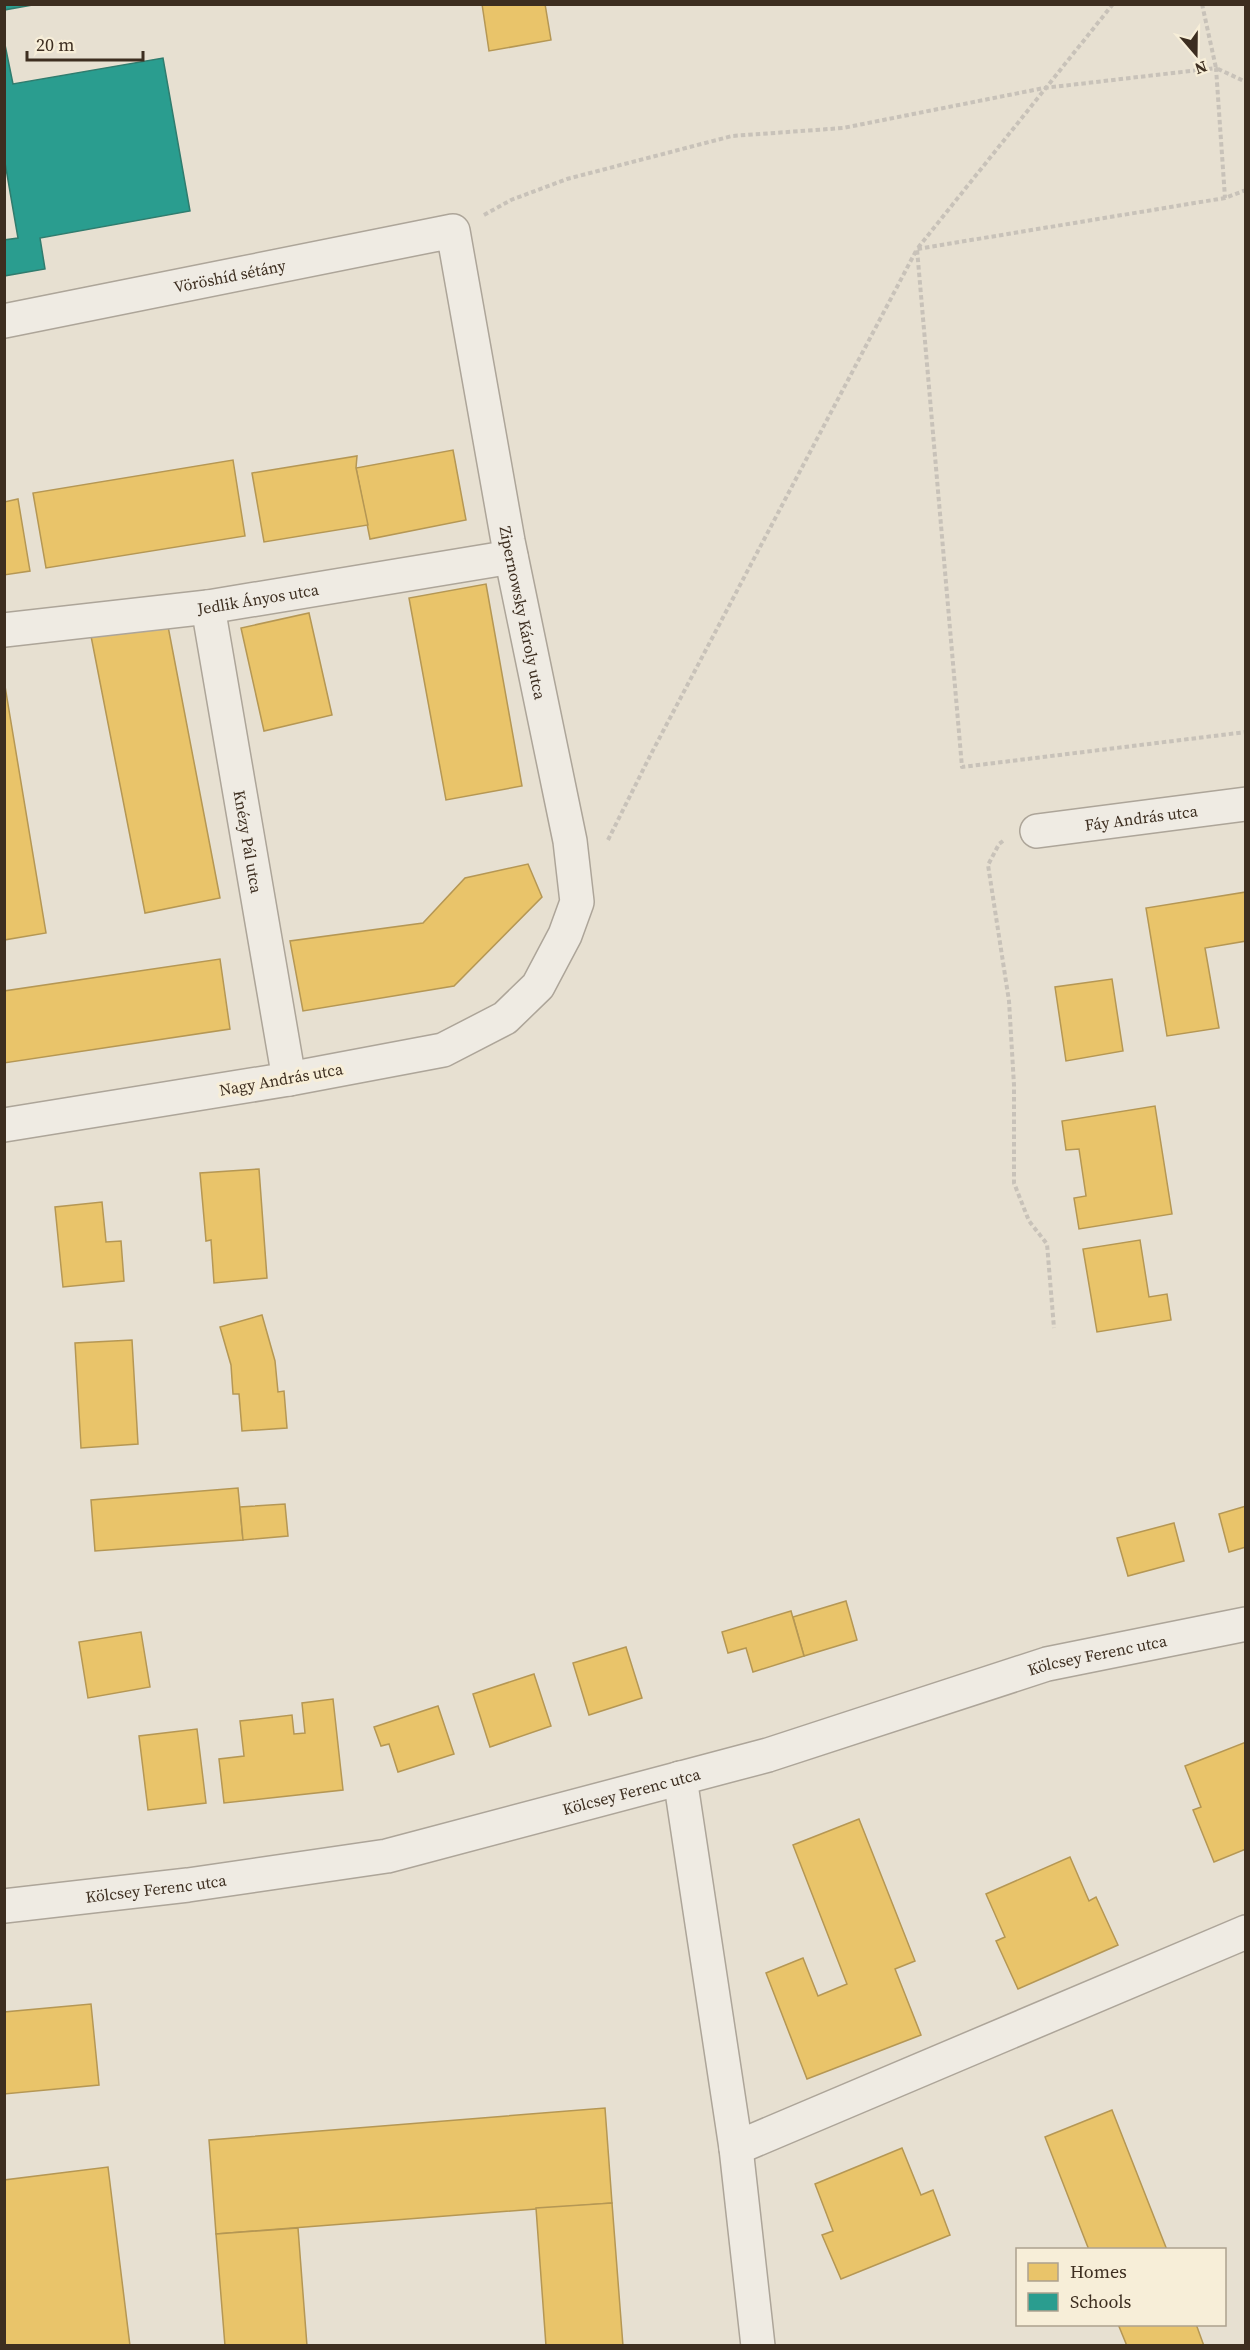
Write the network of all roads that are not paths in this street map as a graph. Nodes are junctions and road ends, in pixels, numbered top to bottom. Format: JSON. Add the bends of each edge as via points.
{"nodes":[{"id":1,"x":453,"y":231,"type":"joint"},
{"id":2,"x":4,"y":321,"type":"edge"},
{"id":3,"x":511,"y":557,"type":"junction"},
{"id":4,"x":208,"y":607,"type":"junction"},
{"id":5,"x":4,"y":630,"type":"edge"},
{"id":6,"x":1245,"y":804,"type":"edge"},
{"id":7,"x":1037,"y":831,"type":"road end"},
{"id":8,"x":538,"y":986,"type":"joint"},
{"id":9,"x":289,"y":1079,"type":"junction"},
{"id":10,"x":4,"y":1125,"type":"edge"},
{"id":11,"x":1245,"y":1624,"type":"edge"},
{"id":12,"x":680,"y":1778,"type":"junction"},
{"id":13,"x":4,"y":1906,"type":"edge"},
{"id":14,"x":1245,"y":1932,"type":"edge"},
{"id":15,"x":736,"y":2148,"type":"junction"},
{"id":16,"x":758,"y":2346,"type":"edge"}],
"edges":[{"from":1,"to":2,"type":"street","name":"Vöröshíd sétány"},
{"from":1,"to":3,"type":"street","name":"Zipernowsky Károly utca"},
{"from":3,"to":4,"type":"street","name":"Jedlik Ányos utca"},
{"from":3,"to":8,"type":"street","name":"Zipernowsky Károly utca","via":[[570,842],[577,902],[565,935]]},
{"from":4,"to":5,"type":"street","name":"Jedlik Ányos utca"},
{"from":4,"to":9,"type":"street","name":"Knézy Pál utca"},
{"from":6,"to":7,"type":"street","name":"Fáy András utca"},
{"from":8,"to":9,"type":"street","name":"Nagy András utca","via":[[505,1018],[443,1050]]},
{"from":9,"to":10,"type":"street","name":"Nagy András utca"},
{"from":11,"to":12,"type":"street","name":"Kölcsey Ferenc utca","via":[[1047,1664],[768,1755]]},
{"from":12,"to":13,"type":"street","name":"Kölcsey Ferenc utca","via":[[387,1856],[188,1886]]},
{"from":12,"to":15,"type":"street"},
{"from":14,"to":15,"type":"street"},
{"from":15,"to":16,"type":"street"}]}
